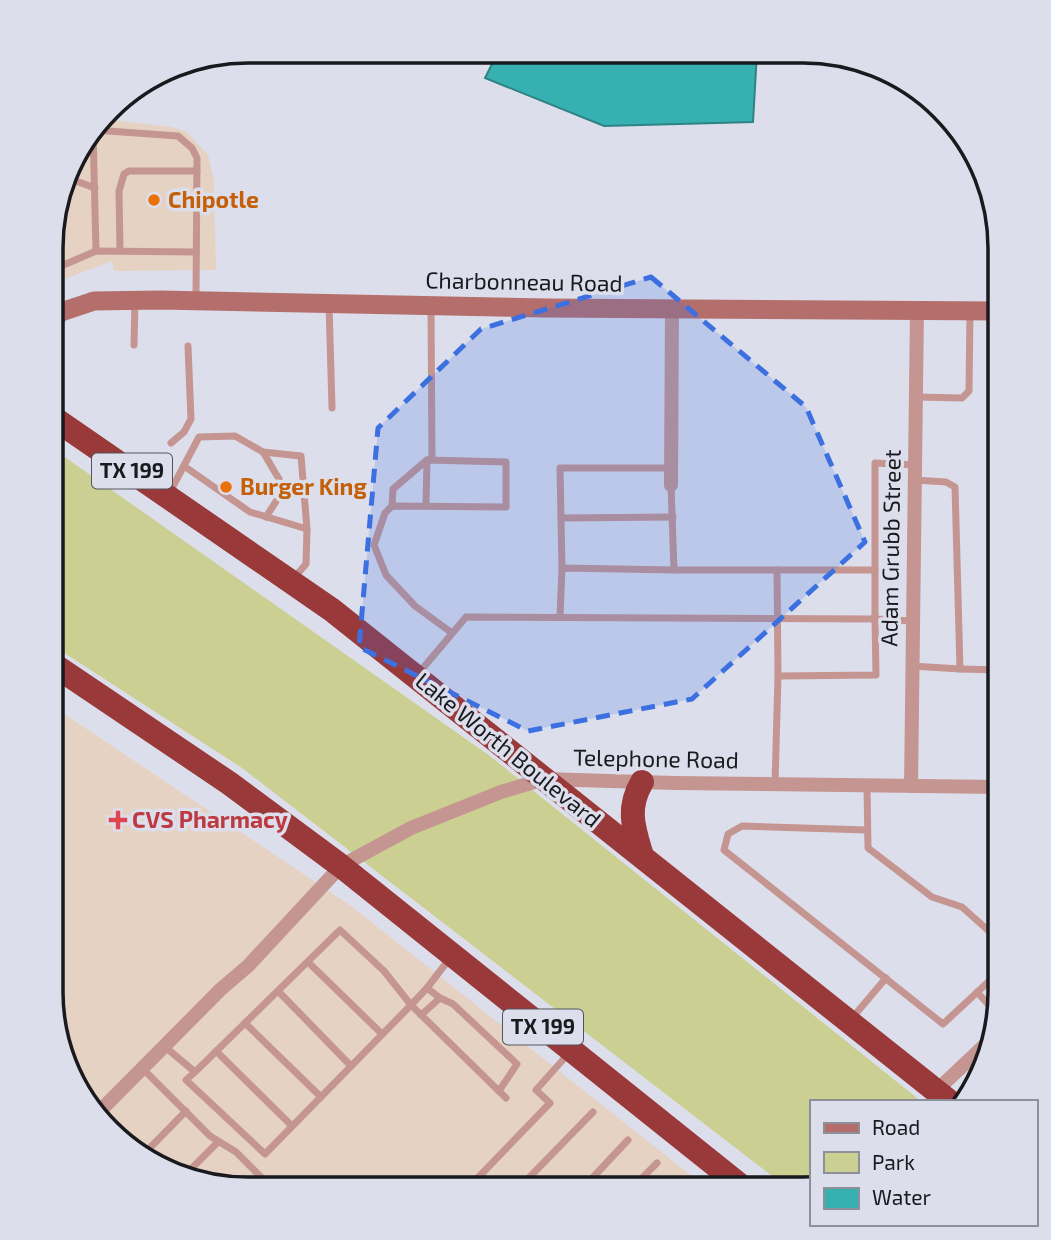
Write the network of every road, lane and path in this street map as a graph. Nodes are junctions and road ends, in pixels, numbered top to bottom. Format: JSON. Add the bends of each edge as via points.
{"nodes":[{"id":1,"x":105,"y":131,"type":"edge"},
{"id":2,"x":93,"y":146,"type":"edge"},
{"id":3,"x":197,"y":170,"type":"junction"},
{"id":4,"x":76,"y":180,"type":"edge"},
{"id":5,"x":94,"y":188,"type":"junction"},
{"id":6,"x":96,"y":251,"type":"junction"},
{"id":7,"x":120,"y":251,"type":"junction"},
{"id":8,"x":196,"y":252,"type":"junction"},
{"id":9,"x":63,"y":265,"type":"edge"},
{"id":10,"x":135,"y":300,"type":"junction"},
{"id":11,"x":195,"y":300,"type":"junction"},
{"id":12,"x":329,"y":303,"type":"junction"},
{"id":13,"x":431,"y":305,"type":"junction"},
{"id":14,"x":672,"y":308,"type":"junction"},
{"id":15,"x":63,"y":311,"type":"edge"},
{"id":16,"x":917,"y":311,"type":"junction"},
{"id":17,"x":970,"y":311,"type":"junction"},
{"id":18,"x":988,"y":311,"type":"edge"},
{"id":19,"x":134,"y":345,"type":"dead end"},
{"id":20,"x":188,"y":346,"type":"dead end"},
{"id":21,"x":916,"y":397,"type":"junction"},
{"id":22,"x":332,"y":408,"type":"dead end"},
{"id":23,"x":63,"y":425,"type":"edge"},
{"id":24,"x":81,"y":437,"type":"junction"},
{"id":25,"x":63,"y":439,"type":"edge"},
{"id":26,"x":171,"y":443,"type":"dead end"},
{"id":27,"x":263,"y":452,"type":"junction"},
{"id":28,"x":429,"y":460,"type":"junction"},
{"id":29,"x":184,"y":466,"type":"junction"},
{"id":30,"x":671,"y":468,"type":"junction"},
{"id":31,"x":915,"y":473,"type":"junction"},
{"id":32,"x":671,"y":485,"type":"joint"},
{"id":33,"x":168,"y":496,"type":"junction"},
{"id":34,"x":426,"y":505,"type":"junction"},
{"id":35,"x":392,"y":506,"type":"junction"},
{"id":36,"x":266,"y":517,"type":"junction"},
{"id":37,"x":673,"y":517,"type":"junction"},
{"id":38,"x":561,"y":518,"type":"junction"},
{"id":39,"x":307,"y":529,"type":"junction"},
{"id":40,"x":562,"y":568,"type":"junction"},
{"id":41,"x":674,"y":569,"type":"junction"},
{"id":42,"x":777,"y":570,"type":"junction"},
{"id":43,"x":875,"y":570,"type":"junction"},
{"id":44,"x":291,"y":582,"type":"junction"},
{"id":45,"x":560,"y":617,"type":"junction"},
{"id":46,"x":777,"y":619,"type":"junction"},
{"id":47,"x":875,"y":620,"type":"junction"},
{"id":48,"x":913,"y":621,"type":"junction"},
{"id":49,"x":452,"y":633,"type":"junction"},
{"id":50,"x":912,"y":666,"type":"junction"},
{"id":51,"x":960,"y":669,"type":"junction"},
{"id":52,"x":988,"y":670,"type":"edge"},
{"id":53,"x":63,"y":671,"type":"edge"},
{"id":54,"x":778,"y":676,"type":"junction"},
{"id":55,"x":415,"y":677,"type":"junction"},
{"id":56,"x":544,"y":779,"type":"junction"},
{"id":57,"x":642,"y":782,"type":"junction"},
{"id":58,"x":775,"y":784,"type":"junction"},
{"id":59,"x":867,"y":785,"type":"junction"},
{"id":60,"x":911,"y":786,"type":"junction"},
{"id":61,"x":988,"y":787,"type":"edge"},
{"id":62,"x":867,"y":830,"type":"junction"},
{"id":63,"x":642,"y":856,"type":"junction"},
{"id":64,"x":341,"y":866,"type":"junction"},
{"id":65,"x":988,"y":931,"type":"edge"},
{"id":66,"x":452,"y":955,"type":"junction"},
{"id":67,"x":308,"y":962,"type":"junction"},
{"id":68,"x":886,"y":978,"type":"junction"},
{"id":69,"x":988,"y":982,"type":"edge"},
{"id":70,"x":428,"y":988,"type":"junction"},
{"id":71,"x":278,"y":991,"type":"junction"},
{"id":72,"x":978,"y":992,"type":"junction"},
{"id":73,"x":440,"y":998,"type":"junction"},
{"id":74,"x":411,"y":1004,"type":"junction"},
{"id":75,"x":988,"y":1004,"type":"edge"},
{"id":76,"x":421,"y":1015,"type":"junction"},
{"id":77,"x":849,"y":1021,"type":"junction"},
{"id":78,"x":245,"y":1023,"type":"junction"},
{"id":79,"x":382,"y":1034,"type":"junction"},
{"id":80,"x":164,"y":1046,"type":"junction"},
{"id":81,"x":572,"y":1050,"type":"junction"},
{"id":82,"x":216,"y":1051,"type":"junction"},
{"id":83,"x":973,"y":1065,"type":"edge"},
{"id":84,"x":351,"y":1066,"type":"junction"},
{"id":85,"x":142,"y":1068,"type":"junction"},
{"id":86,"x":195,"y":1072,"type":"junction"},
{"id":87,"x":499,"y":1091,"type":"junction"},
{"id":88,"x":943,"y":1096,"type":"edge"},
{"id":89,"x":321,"y":1097,"type":"junction"},
{"id":90,"x":506,"y":1098,"type":"dead end"},
{"id":91,"x":103,"y":1108,"type":"edge"},
{"id":92,"x":186,"y":1111,"type":"junction"},
{"id":93,"x":593,"y":1112,"type":"dead end"},
{"id":94,"x":292,"y":1126,"type":"junction"},
{"id":95,"x":628,"y":1140,"type":"dead end"},
{"id":96,"x":218,"y":1142,"type":"junction"},
{"id":97,"x":149,"y":1148,"type":"edge"},
{"id":98,"x":657,"y":1163,"type":"dead end"},
{"id":99,"x":192,"y":1168,"type":"edge"},
{"id":100,"x":261,"y":1177,"type":"edge"},
{"id":101,"x":479,"y":1177,"type":"edge"},
{"id":102,"x":531,"y":1177,"type":"edge"},
{"id":103,"x":593,"y":1177,"type":"edge"},
{"id":104,"x":643,"y":1177,"type":"edge"},
{"id":105,"x":730,"y":1177,"type":"edge"}],
"edges":[{"from":1,"to":3,"type":"lane","via":[[178,136],[192,148]]},
{"from":2,"to":5,"type":"lane"},
{"from":3,"to":7,"type":"lane","via":[[124,174],[119,191]]},
{"from":3,"to":8,"type":"lane"},
{"from":4,"to":5,"type":"lane"},
{"from":5,"to":6,"type":"lane"},
{"from":6,"to":7,"type":"lane"},
{"from":6,"to":9,"type":"lane"},
{"from":7,"to":8,"type":"lane"},
{"from":8,"to":11,"type":"lane"},
{"from":10,"to":11,"type":"street","name":"Charbonneau Road"},
{"from":10,"to":15,"type":"street","name":"Charbonneau Road","via":[[94,301]]},
{"from":10,"to":19,"type":"lane"},
{"from":11,"to":12,"type":"street","name":"Charbonneau Road"},
{"from":12,"to":13,"type":"street","name":"Charbonneau Road"},
{"from":12,"to":22,"type":"lane"},
{"from":13,"to":14,"type":"street","name":"Charbonneau Road"},
{"from":13,"to":28,"type":"lane"},
{"from":14,"to":16,"type":"street","name":"Charbonneau Road"},
{"from":14,"to":30,"type":"street"},
{"from":16,"to":17,"type":"street","name":"Charbonneau Road"},
{"from":16,"to":21,"type":"street","name":"Adam Grubb Street"},
{"from":17,"to":18,"type":"street","name":"Charbonneau Road"},
{"from":17,"to":21,"type":"lane","via":[[969,391],[962,398]]},
{"from":20,"to":26,"type":"lane","via":[[191,419]]},
{"from":21,"to":31,"type":"street","name":"Adam Grubb Street"},
{"from":23,"to":24,"type":"highway","name":"Lake Worth Boulevard","number":"TX 199"},
{"from":24,"to":25,"type":"highway"},
{"from":24,"to":33,"type":"highway","name":"Lake Worth Boulevard","number":"TX 199"},
{"from":27,"to":29,"type":"lane","via":[[235,436],[199,437]]},
{"from":27,"to":36,"type":"lane","via":[[282,492]]},
{"from":27,"to":39,"type":"lane","via":[[301,456]]},
{"from":28,"to":34,"type":"lane"},
{"from":28,"to":34,"type":"lane","via":[[506,462],[506,507]]},
{"from":28,"to":35,"type":"lane","via":[[393,489]]},
{"from":29,"to":33,"type":"lane"},
{"from":29,"to":36,"type":"lane","via":[[250,512]]},
{"from":30,"to":32,"type":"street"},
{"from":30,"to":38,"type":"lane","via":[[560,468]]},
{"from":31,"to":43,"type":"lane","via":[[875,463]]},
{"from":31,"to":48,"type":"street","name":"Adam Grubb Street"},
{"from":31,"to":51,"type":"lane","via":[[955,487]]},
{"from":32,"to":37,"type":"lane"},
{"from":33,"to":44,"type":"highway","name":"Lake Worth Boulevard","number":"TX 199"},
{"from":34,"to":35,"type":"lane"},
{"from":35,"to":49,"type":"lane","via":[[384,513],[374,545],[386,575],[415,606]]},
{"from":36,"to":39,"type":"lane"},
{"from":37,"to":38,"type":"lane"},
{"from":37,"to":41,"type":"lane"},
{"from":38,"to":40,"type":"lane"},
{"from":39,"to":44,"type":"lane","via":[[306,564]]},
{"from":40,"to":41,"type":"lane"},
{"from":40,"to":45,"type":"lane"},
{"from":41,"to":42,"type":"lane"},
{"from":42,"to":43,"type":"lane"},
{"from":42,"to":46,"type":"lane"},
{"from":43,"to":47,"type":"lane"},
{"from":44,"to":55,"type":"highway","name":"Lake Worth Boulevard","number":"TX 199"},
{"from":45,"to":46,"type":"lane"},
{"from":45,"to":49,"type":"lane","via":[[466,617]]},
{"from":46,"to":47,"type":"lane"},
{"from":46,"to":54,"type":"lane"},
{"from":47,"to":48,"type":"lane"},
{"from":47,"to":54,"type":"lane","via":[[876,675]]},
{"from":48,"to":50,"type":"street","name":"Adam Grubb Street"},
{"from":49,"to":55,"type":"lane"},
{"from":50,"to":51,"type":"lane"},
{"from":50,"to":60,"type":"street","name":"Adam Grubb Street"},
{"from":51,"to":52,"type":"lane"},
{"from":53,"to":64,"type":"highway","number":"TX 199","via":[[229,783]]},
{"from":54,"to":58,"type":"lane"},
{"from":55,"to":56,"type":"highway","name":"Lake Worth Boulevard","number":"TX 199"},
{"from":56,"to":57,"type":"street","name":"Telephone Road"},
{"from":56,"to":63,"type":"highway","name":"Lake Worth Boulevard","number":"TX 199"},
{"from":56,"to":64,"type":"street","name":"Telephone Road","via":[[437,817]]},
{"from":57,"to":58,"type":"street","name":"Telephone Road"},
{"from":57,"to":63,"type":"highway","via":[[632,813]]},
{"from":58,"to":59,"type":"street","name":"Telephone Road"},
{"from":59,"to":60,"type":"street","name":"Telephone Road"},
{"from":59,"to":62,"type":"lane"},
{"from":60,"to":61,"type":"street","name":"Telephone Road"},
{"from":62,"to":65,"type":"lane","via":[[868,848],[932,897],[962,907]]},
{"from":62,"to":68,"type":"lane","via":[[741,826],[728,834],[724,850]]},
{"from":63,"to":77,"type":"highway","name":"Lake Worth Boulevard","number":"TX 199"},
{"from":64,"to":66,"type":"highway","number":"TX 199"},
{"from":64,"to":80,"type":"street","name":"Telephone Road","via":[[248,966]]},
{"from":66,"to":70,"type":"lane"},
{"from":66,"to":81,"type":"highway","number":"TX 199"},
{"from":67,"to":71,"type":"lane"},
{"from":67,"to":74,"type":"lane","via":[[340,930]]},
{"from":67,"to":79,"type":"lane"},
{"from":68,"to":72,"type":"lane","via":[[943,1024]]},
{"from":68,"to":77,"type":"lane"},
{"from":69,"to":72,"type":"lane"},
{"from":70,"to":73,"type":"lane"},
{"from":70,"to":74,"type":"lane"},
{"from":71,"to":78,"type":"lane"},
{"from":71,"to":84,"type":"lane"},
{"from":72,"to":75,"type":"lane"},
{"from":73,"to":76,"type":"lane"},
{"from":73,"to":87,"type":"lane","via":[[453,1004],[517,1064]]},
{"from":74,"to":76,"type":"lane"},
{"from":74,"to":79,"type":"lane"},
{"from":76,"to":87,"type":"lane"},
{"from":77,"to":88,"type":"highway","name":"Lake Worth Boulevard","number":"TX 199"},
{"from":78,"to":82,"type":"lane"},
{"from":78,"to":89,"type":"lane"},
{"from":79,"to":84,"type":"lane"},
{"from":80,"to":85,"type":"street","name":"Telephone Road"},
{"from":80,"to":86,"type":"lane"},
{"from":81,"to":101,"type":"lane","via":[[536,1090],[550,1103]]},
{"from":81,"to":105,"type":"highway","number":"TX 199"},
{"from":82,"to":86,"type":"lane"},
{"from":82,"to":94,"type":"lane"},
{"from":83,"to":88,"type":"street"},
{"from":84,"to":89,"type":"lane"},
{"from":85,"to":91,"type":"street","name":"Telephone Road"},
{"from":85,"to":92,"type":"lane"},
{"from":86,"to":94,"type":"lane","via":[[186,1080],[265,1154]]},
{"from":87,"to":90,"type":"lane"},
{"from":89,"to":94,"type":"lane"},
{"from":92,"to":96,"type":"lane"},
{"from":92,"to":97,"type":"lane"},
{"from":93,"to":102,"type":"lane"},
{"from":95,"to":103,"type":"lane"},
{"from":96,"to":99,"type":"lane"},
{"from":96,"to":100,"type":"lane","via":[[236,1152]]},
{"from":98,"to":104,"type":"lane"}]}
